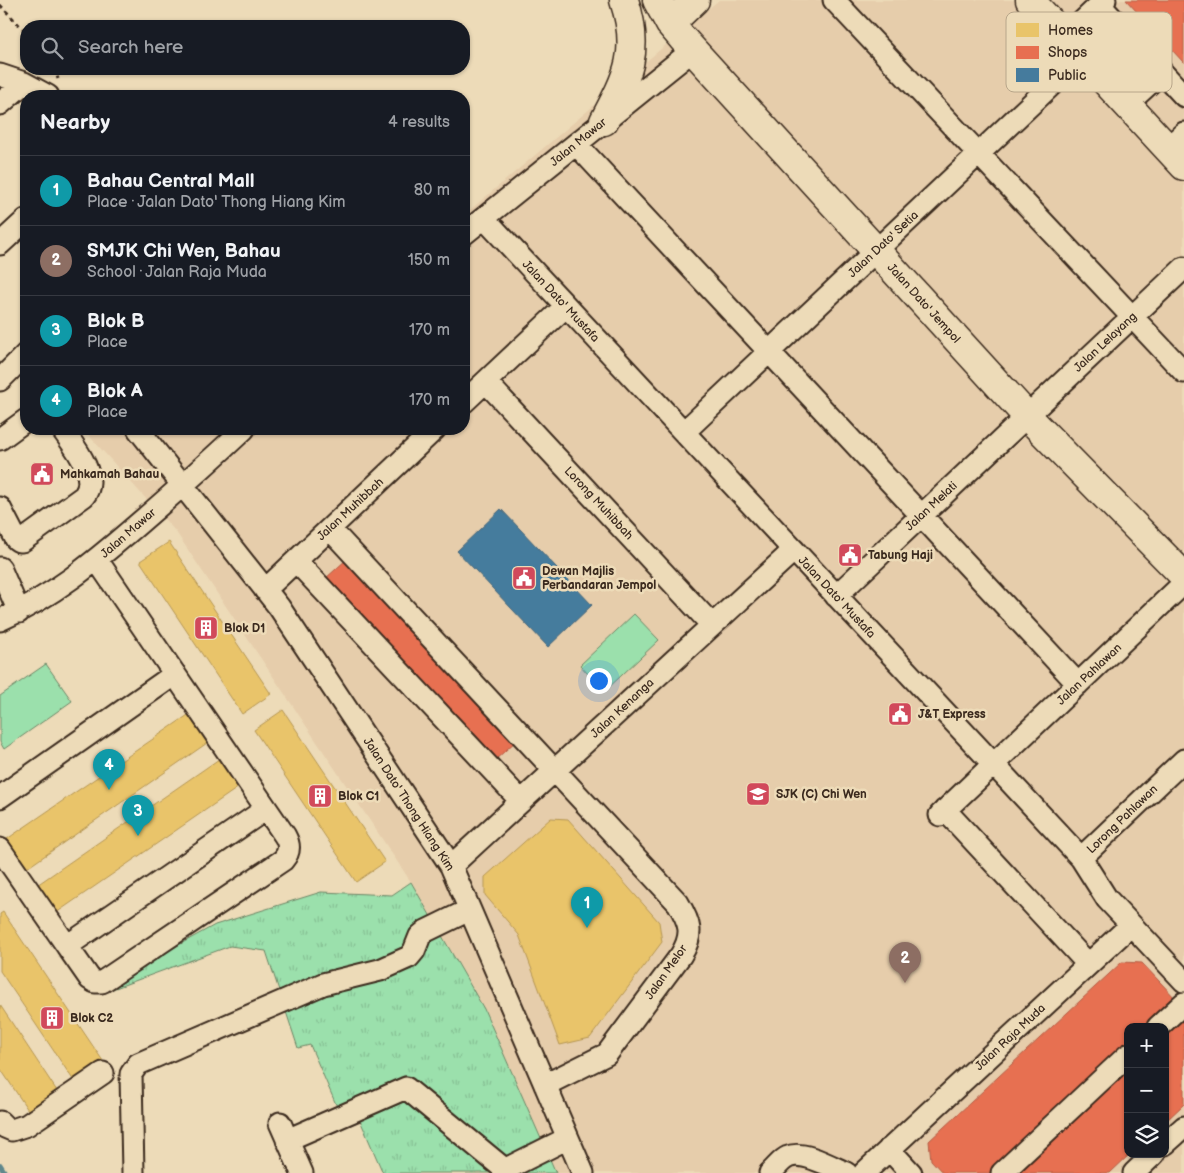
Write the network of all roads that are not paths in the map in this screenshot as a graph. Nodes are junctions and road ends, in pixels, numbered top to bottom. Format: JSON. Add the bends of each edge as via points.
{"nodes":[{"id":1,"x":624,"y":0,"type":"edge"},
{"id":2,"x":657,"y":0,"type":"edge"},
{"id":3,"x":695,"y":0,"type":"edge"},
{"id":4,"x":834,"y":0,"type":"edge"},
{"id":5,"x":1030,"y":0,"type":"edge"},
{"id":6,"x":1041,"y":12,"type":"edge"},
{"id":7,"x":670,"y":24,"type":"junction"},
{"id":8,"x":693,"y":50,"type":"junction"},
{"id":9,"x":0,"y":75,"type":"edge"},
{"id":10,"x":24,"y":83,"type":"junction"},
{"id":11,"x":1172,"y":83,"type":"edge"},
{"id":12,"x":37,"y":90,"type":"edge"},
{"id":13,"x":1033,"y":92,"type":"edge"},
{"id":14,"x":1116,"y":92,"type":"edge"},
{"id":15,"x":1140,"y":92,"type":"edge"},
{"id":16,"x":1184,"y":96,"type":"edge"},
{"id":17,"x":0,"y":104,"type":"edge"},
{"id":18,"x":1127,"y":104,"type":"junction"},
{"id":19,"x":604,"y":121,"type":"junction"},
{"id":20,"x":576,"y":144,"type":"junction"},
{"id":21,"x":1178,"y":149,"type":"edge"},
{"id":22,"x":978,"y":154,"type":"junction"},
{"id":23,"x":484,"y":218,"type":"junction"},
{"id":24,"x":20,"y":226,"type":"edge"},
{"id":25,"x":470,"y":229,"type":"edge"},
{"id":26,"x":0,"y":244,"type":"edge"},
{"id":27,"x":876,"y":251,"type":"junction"},
{"id":28,"x":1184,"y":268,"type":"edge"},
{"id":29,"x":566,"y":306,"type":"junction"},
{"id":30,"x":1132,"y":316,"type":"junction"},
{"id":31,"x":769,"y":352,"type":"junction"},
{"id":32,"x":20,"y":360,"type":"edge"},
{"id":33,"x":1184,"y":372,"type":"edge"},
{"id":34,"x":0,"y":380,"type":"edge"},
{"id":35,"x":472,"y":390,"type":"edge"},
{"id":36,"x":1027,"y":416,"type":"junction"},
{"id":37,"x":20,"y":424,"type":"edge"},
{"id":38,"x":684,"y":432,"type":"junction"},
{"id":39,"x":66,"y":435,"type":"edge"},
{"id":40,"x":143,"y":435,"type":"edge"},
{"id":41,"x":238,"y":435,"type":"edge"},
{"id":42,"x":430,"y":435,"type":"edge"},
{"id":43,"x":0,"y":439,"type":"edge"},
{"id":44,"x":183,"y":486,"type":"junction"},
{"id":45,"x":0,"y":508,"type":"edge"},
{"id":46,"x":921,"y":515,"type":"junction"},
{"id":47,"x":330,"y":529,"type":"junction"},
{"id":48,"x":794,"y":550,"type":"junction"},
{"id":49,"x":97,"y":560,"type":"junction"},
{"id":50,"x":296,"y":561,"type":"junction"},
{"id":51,"x":0,"y":568,"type":"edge"},
{"id":52,"x":1181,"y":569,"type":"edge"},
{"id":53,"x":265,"y":590,"type":"junction"},
{"id":54,"x":836,"y":596,"type":"junction"},
{"id":55,"x":10,"y":616,"type":"edge"},
{"id":56,"x":712,"y":625,"type":"junction"},
{"id":57,"x":174,"y":674,"type":"junction"},
{"id":58,"x":1078,"y":684,"type":"junction"},
{"id":59,"x":1184,"y":760,"type":"edge"},
{"id":60,"x":993,"y":764,"type":"junction"},
{"id":61,"x":554,"y":770,"type":"junction"},
{"id":62,"x":0,"y":797,"type":"edge"},
{"id":63,"x":521,"y":801,"type":"junction"},
{"id":64,"x":266,"y":809,"type":"junction"},
{"id":65,"x":0,"y":849,"type":"edge"},
{"id":66,"x":1081,"y":858,"type":"junction"},
{"id":67,"x":450,"y":866,"type":"junction"},
{"id":68,"x":469,"y":910,"type":"junction"},
{"id":69,"x":1131,"y":924,"type":"junction"},
{"id":70,"x":66,"y":946,"type":"junction"},
{"id":71,"x":1088,"y":964,"type":"junction"},
{"id":72,"x":1184,"y":981,"type":"edge"},
{"id":73,"x":1184,"y":1003,"type":"edge"},
{"id":74,"x":1162,"y":1023,"type":"edge"},
{"id":75,"x":1124,"y":1059,"type":"edge"},
{"id":76,"x":103,"y":1073,"type":"dead end"},
{"id":77,"x":545,"y":1086,"type":"junction"},
{"id":78,"x":0,"y":1122,"type":"edge"},
{"id":79,"x":1184,"y":1127,"type":"edge"},
{"id":80,"x":568,"y":1138,"type":"junction"},
{"id":81,"x":1169,"y":1140,"type":"edge"},
{"id":82,"x":889,"y":1149,"type":"junction"},
{"id":83,"x":1150,"y":1158,"type":"edge"},
{"id":84,"x":133,"y":1173,"type":"edge"},
{"id":85,"x":302,"y":1173,"type":"edge"},
{"id":86,"x":583,"y":1173,"type":"edge"},
{"id":87,"x":770,"y":1173,"type":"edge"},
{"id":88,"x":846,"y":1173,"type":"edge"},
{"id":89,"x":864,"y":1173,"type":"edge"},
{"id":90,"x":911,"y":1173,"type":"edge"},
{"id":91,"x":1002,"y":1173,"type":"edge"},
{"id":92,"x":1134,"y":1173,"type":"edge"}],
"edges":[{"from":1,"to":19,"type":"main road","via":[[631,27],[632,53],[628,72]]},
{"from":2,"to":7,"type":"main road","name":"Jalan Dato' Jempol"},
{"from":3,"to":7,"type":"main road"},
{"from":4,"to":22,"type":"street"},
{"from":5,"to":6,"type":"main road"},
{"from":7,"to":8,"type":"main road","name":"Jalan Dato' Jempol"},
{"from":8,"to":19,"type":"street","name":"Jalan Mawar"},
{"from":8,"to":27,"type":"main road","name":"Jalan Dato' Jempol"},
{"from":9,"to":10,"type":"street"},
{"from":10,"to":12,"type":"street"},
{"from":10,"to":17,"type":"street"},
{"from":11,"to":16,"type":"street"},
{"from":13,"to":22,"type":"street","name":"Jalan Dato' Setia"},
{"from":14,"to":18,"type":"main road"},
{"from":15,"to":18,"type":"street"},
{"from":18,"to":21,"type":"main road"},
{"from":19,"to":20,"type":"street","name":"Jalan Mawar"},
{"from":20,"to":23,"type":"street","name":"Jalan Mawar"},
{"from":20,"to":31,"type":"street"},
{"from":22,"to":27,"type":"street","name":"Jalan Dato' Setia"},
{"from":22,"to":30,"type":"street"},
{"from":23,"to":25,"type":"street","name":"Jalan Mawar"},
{"from":23,"to":29,"type":"street","name":"Jalan Dato' Mustafa"},
{"from":24,"to":26,"type":"street"},
{"from":27,"to":31,"type":"street","name":"Jalan Dato' Setia"},
{"from":27,"to":36,"type":"main road","name":"Jalan Dato' Jempol"},
{"from":28,"to":30,"type":"street","name":"Jalan Lelayang"},
{"from":29,"to":35,"type":"street"},
{"from":29,"to":38,"type":"street","name":"Jalan Dato' Mustafa"},
{"from":30,"to":33,"type":"street"},
{"from":30,"to":36,"type":"street","name":"Jalan Lelayang"},
{"from":31,"to":38,"type":"street","name":"Jalan Dato' Setia"},
{"from":31,"to":46,"type":"street"},
{"from":32,"to":34,"type":"street"},
{"from":35,"to":56,"type":"street","name":"Lorong Muhibbah"},
{"from":36,"to":46,"type":"street","name":"Jalan Melati"},
{"from":36,"to":52,"type":"main road","name":"Jalan Dato' Jempol"},
{"from":37,"to":43,"type":"street"},
{"from":38,"to":48,"type":"street","name":"Jalan Dato' Mustafa"},
{"from":39,"to":45,"type":"street","via":[[86,463],[88,492],[22,541],[16,539]]},
{"from":40,"to":44,"type":"street","name":"Jalan Dato' Thong Hiang Kim"},
{"from":41,"to":44,"type":"street","name":"Jalan Mawar"},
{"from":42,"to":47,"type":"street","name":"Jalan Muhibbah"},
{"from":44,"to":49,"type":"street","name":"Jalan Mawar"},
{"from":44,"to":53,"type":"street","name":"Jalan Dato' Thong Hiang Kim"},
{"from":46,"to":54,"type":"street","name":"Jalan Melati"},
{"from":46,"to":58,"type":"street"},
{"from":47,"to":50,"type":"street","name":"Jalan Muhibbah"},
{"from":47,"to":61,"type":"street","name":"Jalan Melor"},
{"from":48,"to":54,"type":"street","name":"Jalan Dato' Mustafa"},
{"from":48,"to":56,"type":"street","name":"Jalan Kenanga"},
{"from":49,"to":55,"type":"street","name":"Jalan Mawar","via":[[56,591]]},
{"from":49,"to":57,"type":"street"},
{"from":50,"to":53,"type":"street","name":"Jalan Muhibbah"},
{"from":50,"to":63,"type":"street"},
{"from":51,"to":55,"type":"street"},
{"from":52,"to":58,"type":"street","name":"Jalan Pahlawan"},
{"from":53,"to":67,"type":"street","name":"Jalan Dato' Thong Hiang Kim"},
{"from":54,"to":60,"type":"street","name":"Jalan Dato' Mustafa"},
{"from":56,"to":61,"type":"street","name":"Jalan Kenanga"},
{"from":57,"to":62,"type":"street"},
{"from":57,"to":64,"type":"street"},
{"from":58,"to":60,"type":"street","name":"Jalan Pahlawan"},
{"from":59,"to":66,"type":"street","name":"Lorong Pahlawan"},
{"from":60,"to":66,"type":"street","name":"Jalan Dato' Mustafa"},
{"from":60,"to":71,"type":"street","name":"Jalan Pahlawan","via":[[942,812]]},
{"from":61,"to":63,"type":"street","name":"Jalan Kenanga"},
{"from":61,"to":77,"type":"street","name":"Jalan Melor","via":[[678,903],[690,930],[688,944],[681,955],[607,1054]]},
{"from":63,"to":67,"type":"street","name":"Jalan Kenanga"},
{"from":64,"to":70,"type":"street"},
{"from":64,"to":70,"type":"street","via":[[285,836],[289,848],[287,855],[275,865],[102,982],[90,979]]},
{"from":65,"to":70,"type":"street"},
{"from":66,"to":69,"type":"street","name":"Jalan Dato' Mustafa","via":[[1107,899]]},
{"from":67,"to":68,"type":"street","name":"Jalan Dato' Thong Hiang Kim"},
{"from":68,"to":77,"type":"street","name":"Jalan Dato' Thong Hiang Kim"},
{"from":68,"to":84,"type":"street","via":[[426,931],[409,957],[380,970],[323,984],[138,1064],[131,1074]]},
{"from":69,"to":71,"type":"street","name":"Jalan Raja Muda"},
{"from":69,"to":72,"type":"street","name":"Jalan Dato' Mustafa"},
{"from":71,"to":82,"type":"street","name":"Jalan Raja Muda"},
{"from":73,"to":74,"type":"street"},
{"from":75,"to":91,"type":"street"},
{"from":76,"to":78,"type":"street","via":[[27,1125],[12,1130]]},
{"from":77,"to":80,"type":"street","name":"Jalan Dato' Thong Hiang Kim"},
{"from":79,"to":81,"type":"street"},
{"from":80,"to":85,"type":"street","via":[[503,1168],[406,1088],[284,1132]]},
{"from":80,"to":86,"type":"street","name":"Jalan Dato' Thong Hiang Kim"},
{"from":82,"to":89,"type":"street","name":"Jalan Raja Muda"},
{"from":82,"to":90,"type":"street"},
{"from":83,"to":92,"type":"street"},
{"from":87,"to":88,"type":"street","via":[[783,1160],[795,1155],[807,1156]]}]}
